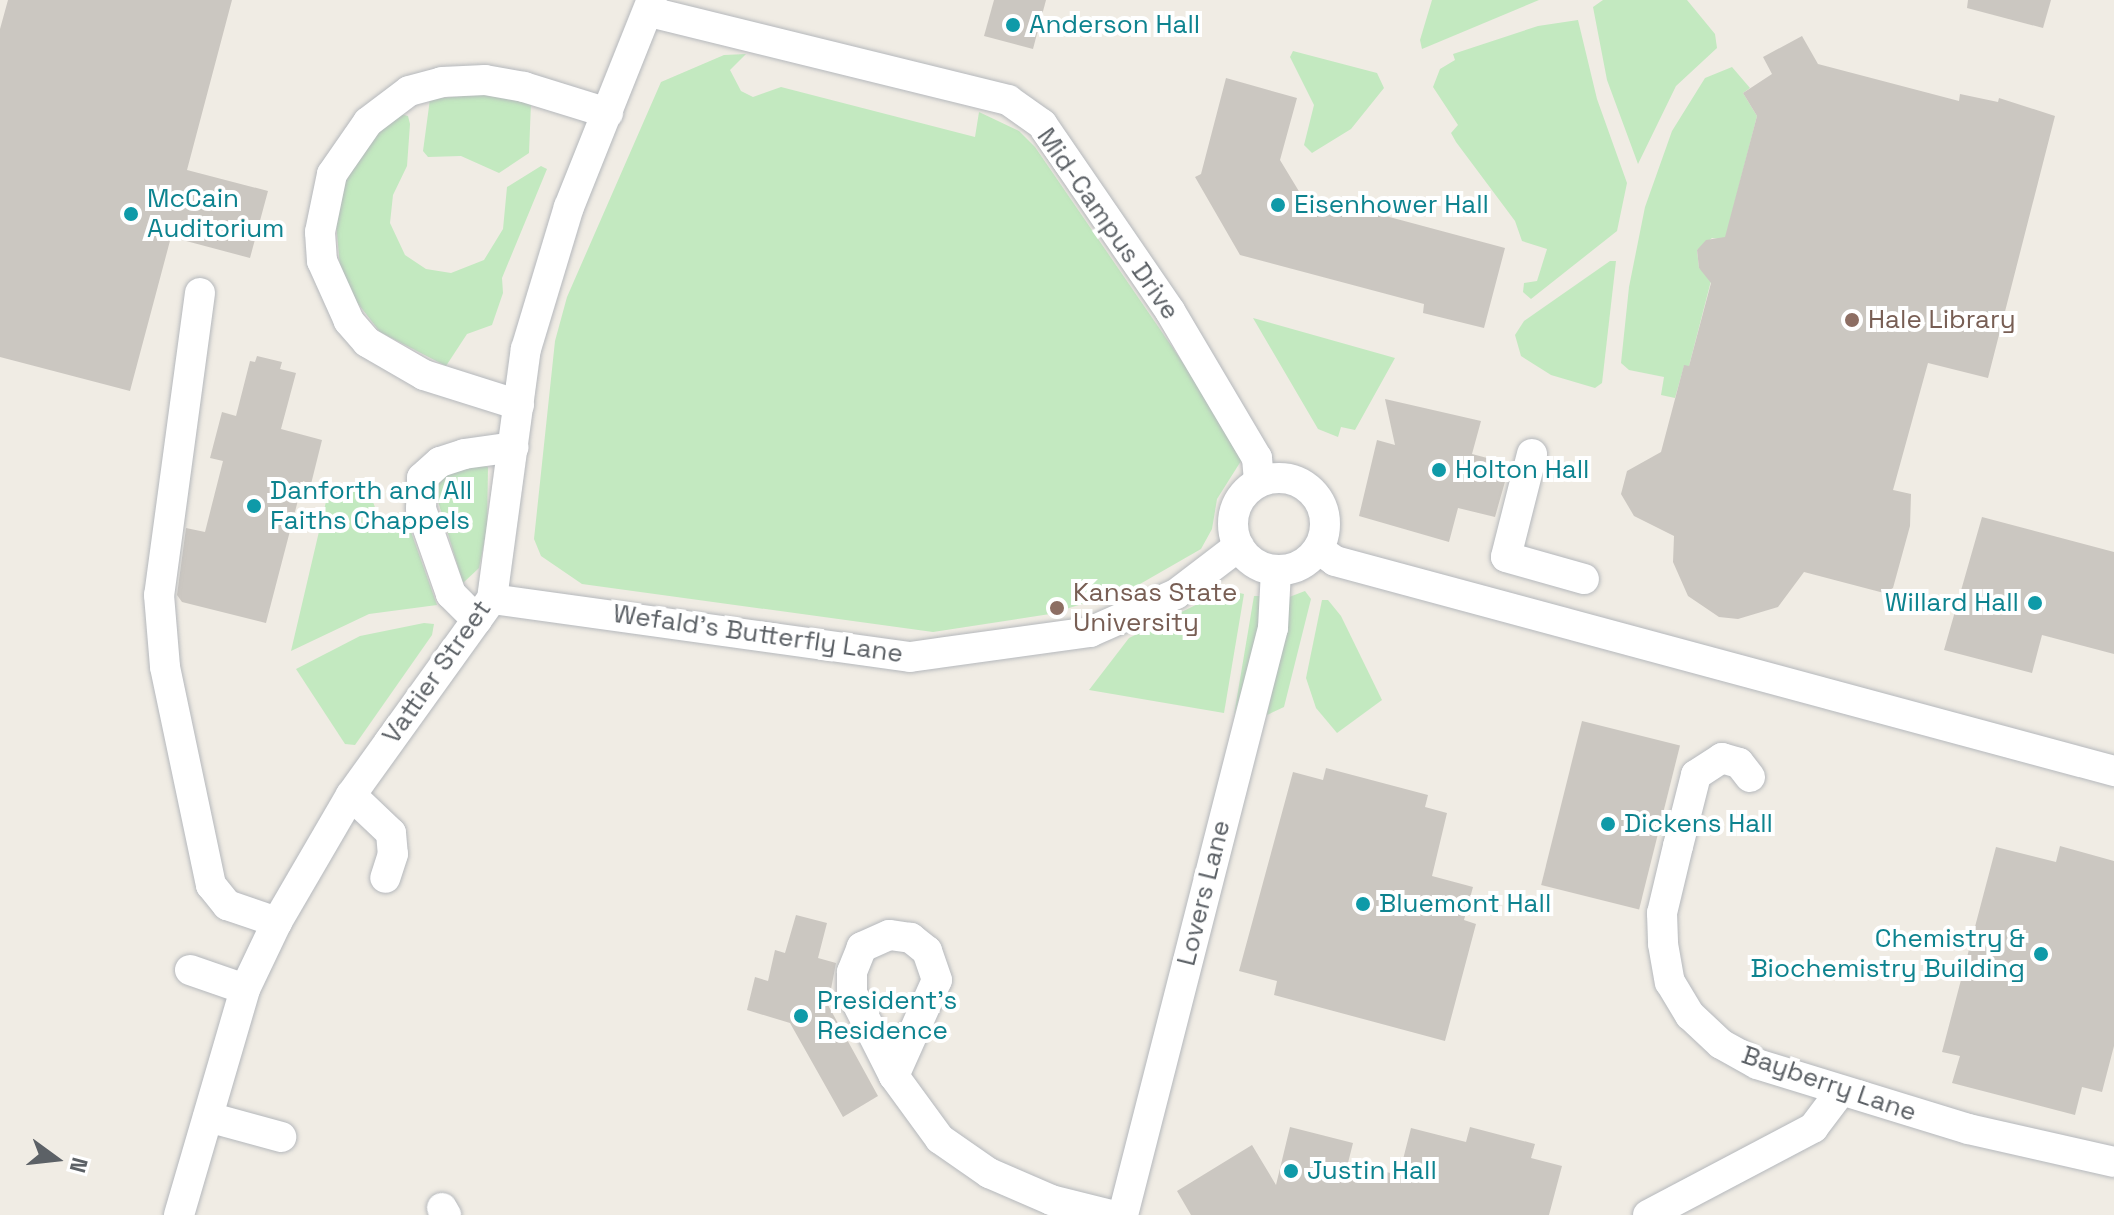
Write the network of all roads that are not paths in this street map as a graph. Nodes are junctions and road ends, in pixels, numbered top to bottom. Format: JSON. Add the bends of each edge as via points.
{"nodes":[{"id":1,"x":651,"y":6,"type":"edge"},
{"id":2,"x":608,"y":113,"type":"junction"},
{"id":3,"x":200,"y":293,"type":"dead end"},
{"id":4,"x":519,"y":405,"type":"junction"},
{"id":5,"x":514,"y":447,"type":"junction"},
{"id":6,"x":1532,"y":454,"type":"dead end"},
{"id":7,"x":1259,"y":482,"type":"junction"},
{"id":8,"x":1239,"y":546,"type":"junction"},
{"id":9,"x":1318,"y":549,"type":"junction"},
{"id":10,"x":1276,"y":570,"type":"junction"},
{"id":11,"x":1584,"y":579,"type":"dead end"},
{"id":12,"x":485,"y":609,"type":"junction"},
{"id":13,"x":2114,"y":771,"type":"edge"},
{"id":14,"x":1750,"y":777,"type":"dead end"},
{"id":15,"x":351,"y":795,"type":"junction"},
{"id":16,"x":385,"y":878,"type":"dead end"},
{"id":17,"x":277,"y":922,"type":"junction"},
{"id":18,"x":190,"y":970,"type":"dead end"},
{"id":19,"x":245,"y":989,"type":"junction"},
{"id":20,"x":894,"y":1076,"type":"dead end"},
{"id":21,"x":1841,"y":1091,"type":"junction"},
{"id":22,"x":208,"y":1117,"type":"junction"},
{"id":23,"x":281,"y":1137,"type":"dead end"},
{"id":24,"x":2114,"y":1162,"type":"edge"},
{"id":25,"x":179,"y":1215,"type":"edge"},
{"id":26,"x":1111,"y":1215,"type":"edge"},
{"id":27,"x":1123,"y":1215,"type":"edge"},
{"id":28,"x":1648,"y":1215,"type":"edge"}],
"edges":[{"from":1,"to":2,"type":"street","name":"Vattier Street"},
{"from":1,"to":7,"type":"street","name":"Mid-Campus Drive","via":[[1008,100],[1042,124],[1170,311],[1257,458]]},
{"from":2,"to":4,"type":"street","name":"Vattier Street","via":[[569,207],[526,349]]},
{"from":2,"to":4,"type":"street","via":[[524,87],[485,80],[442,82],[409,91],[368,122],[332,174],[320,232],[322,261],[349,321],[367,342],[424,375]]},
{"from":3,"to":17,"type":"street","via":[[159,595],[165,667],[211,885],[227,905]]},
{"from":4,"to":5,"type":"street","name":"Vattier Street"},
{"from":5,"to":12,"type":"street","name":"Vattier Street"},
{"from":5,"to":12,"type":"street","via":[[452,458],[422,478],[421,509],[451,594]]},
{"from":6,"to":11,"type":"street","via":[[1506,557]]},
{"from":7,"to":8,"type":"street","via":[[1235,510]]},
{"from":7,"to":9,"type":"street","via":[[1289,478],[1314,493],[1326,521]]},
{"from":8,"to":10,"type":"street","via":[[1248,558]]},
{"from":8,"to":12,"type":"street","name":"Wefald's Butterfly Lane","via":[[1176,594],[1090,632],[910,657]]},
{"from":9,"to":10,"type":"street","via":[[1300,566]]},
{"from":9,"to":13,"type":"street","via":[[1335,561]]},
{"from":10,"to":27,"type":"street","name":"Lovers Lane","via":[[1273,628]]},
{"from":12,"to":15,"type":"street","name":"Vattier Street"},
{"from":14,"to":21,"type":"street","name":"Bayberry Lane","via":[[1739,763],[1722,758],[1696,775],[1662,913],[1670,982],[1690,1015],[1721,1044],[1757,1064]]},
{"from":15,"to":16,"type":"street","via":[[391,833],[393,854]]},
{"from":15,"to":17,"type":"street","name":"Vattier Street"},
{"from":17,"to":19,"type":"street","name":"Vattier Street"},
{"from":18,"to":19,"type":"street"},
{"from":19,"to":22,"type":"street","name":"Vattier Street"},
{"from":20,"to":26,"type":"street","via":[[940,1139],[989,1173],[1051,1200]]},
{"from":21,"to":24,"type":"street","name":"Bayberry Lane","via":[[1968,1129]]},
{"from":21,"to":28,"type":"street","via":[[1813,1128]]},
{"from":22,"to":23,"type":"street"},
{"from":22,"to":25,"type":"street","name":"Vattier Street"}]}
